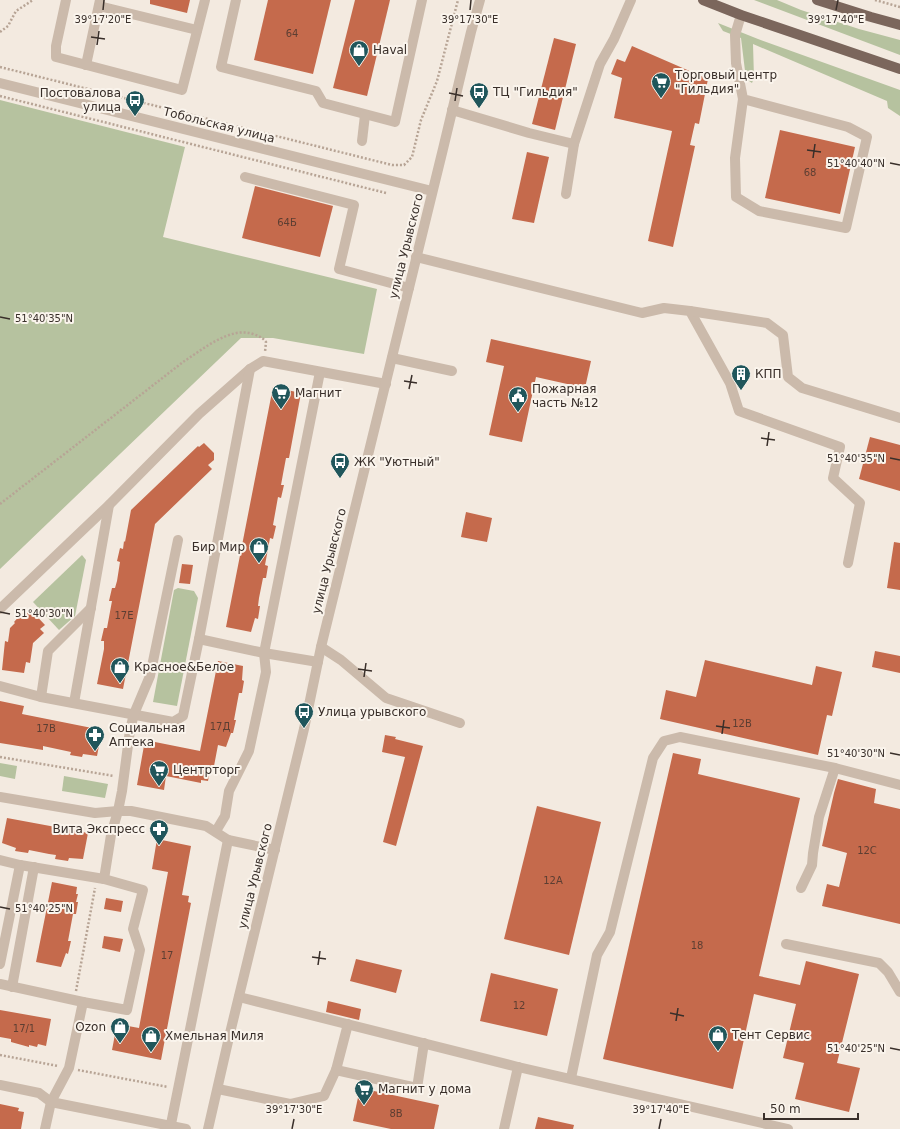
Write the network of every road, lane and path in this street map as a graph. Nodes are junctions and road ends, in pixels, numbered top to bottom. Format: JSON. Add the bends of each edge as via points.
{"nodes":[{"id":1,"x":33,"y":0,"type":"edge"},
{"id":2,"x":66,"y":0,"type":"edge"},
{"id":3,"x":205,"y":0,"type":"edge"},
{"id":4,"x":236,"y":0,"type":"edge"},
{"id":5,"x":422,"y":0,"type":"edge"},
{"id":6,"x":458,"y":0,"type":"edge"},
{"id":7,"x":480,"y":0,"type":"edge"},
{"id":8,"x":631,"y":0,"type":"edge"},
{"id":9,"x":703,"y":0,"type":"edge"},
{"id":10,"x":817,"y":0,"type":"edge"},
{"id":11,"x":831,"y":0,"type":"edge"},
{"id":12,"x":875,"y":0,"type":"edge"},
{"id":13,"x":100,"y":3,"type":"edge"},
{"id":14,"x":900,"y":7,"type":"edge"},
{"id":15,"x":741,"y":15,"type":"junction"},
{"id":16,"x":871,"y":17,"type":"junction"},
{"id":17,"x":900,"y":25,"type":"edge"},
{"id":18,"x":197,"y":30,"type":"junction"},
{"id":19,"x":0,"y":32,"type":"edge"},
{"id":20,"x":86,"y":65,"type":"junction"},
{"id":21,"x":0,"y":66,"type":"edge"},
{"id":22,"x":900,"y":69,"type":"edge"},
{"id":23,"x":0,"y":83,"type":"edge"},
{"id":24,"x":0,"y":96,"type":"edge"},
{"id":25,"x":743,"y":99,"type":"junction"},
{"id":26,"x":452,"y":110,"type":"junction"},
{"id":27,"x":365,"y":114,"type":"junction"},
{"id":28,"x":362,"y":140,"type":"dead end"},
{"id":29,"x":574,"y":144,"type":"junction"},
{"id":30,"x":245,"y":177,"type":"dead end"},
{"id":31,"x":432,"y":192,"type":"junction"},
{"id":32,"x":386,"y":193,"type":"dead end"},
{"id":33,"x":566,"y":194,"type":"dead end"},
{"id":34,"x":416,"y":257,"type":"junction"},
{"id":35,"x":409,"y":288,"type":"junction"},
{"id":36,"x":690,"y":311,"type":"junction"},
{"id":37,"x":392,"y":358,"type":"junction"},
{"id":38,"x":263,"y":361,"type":"junction"},
{"id":39,"x":250,"y":369,"type":"junction"},
{"id":40,"x":320,"y":372,"type":"junction"},
{"id":41,"x":452,"y":372,"type":"dead end"},
{"id":42,"x":386,"y":384,"type":"junction"},
{"id":43,"x":900,"y":418,"type":"edge"},
{"id":44,"x":0,"y":504,"type":"edge"},
{"id":45,"x":109,"y":505,"type":"junction"},
{"id":46,"x":178,"y":540,"type":"dead end"},
{"id":47,"x":848,"y":563,"type":"dead end"},
{"id":48,"x":91,"y":608,"type":"junction"},
{"id":49,"x":0,"y":609,"type":"edge"},
{"id":50,"x":199,"y":639,"type":"junction"},
{"id":51,"x":321,"y":647,"type":"junction"},
{"id":52,"x":264,"y":653,"type":"junction"},
{"id":53,"x":318,"y":662,"type":"junction"},
{"id":54,"x":0,"y":686,"type":"edge"},
{"id":55,"x":41,"y":697,"type":"junction"},
{"id":56,"x":74,"y":703,"type":"junction"},
{"id":57,"x":134,"y":714,"type":"junction"},
{"id":58,"x":460,"y":723,"type":"dead end"},
{"id":59,"x":0,"y":757,"type":"edge"},
{"id":60,"x":835,"y":768,"type":"junction"},
{"id":61,"x":124,"y":777,"type":"junction"},
{"id":62,"x":900,"y":785,"type":"edge"},
{"id":63,"x":0,"y":797,"type":"edge"},
{"id":64,"x":118,"y":811,"type":"junction"},
{"id":65,"x":216,"y":831,"type":"junction"},
{"id":66,"x":228,"y":840,"type":"junction"},
{"id":67,"x":275,"y":850,"type":"junction"},
{"id":68,"x":0,"y":860,"type":"edge"},
{"id":69,"x":20,"y":865,"type":"junction"},
{"id":70,"x":34,"y":867,"type":"junction"},
{"id":71,"x":100,"y":878,"type":"junction"},
{"id":72,"x":801,"y":888,"type":"dead end"},
{"id":73,"x":786,"y":944,"type":"dead end"},
{"id":74,"x":0,"y":964,"type":"edge"},
{"id":75,"x":0,"y":984,"type":"edge"},
{"id":76,"x":12,"y":987,"type":"junction"},
{"id":77,"x":900,"y":992,"type":"edge"},
{"id":78,"x":239,"y":997,"type":"junction"},
{"id":79,"x":79,"y":1001,"type":"junction"},
{"id":80,"x":348,"y":1024,"type":"junction"},
{"id":81,"x":424,"y":1043,"type":"junction"},
{"id":82,"x":0,"y":1055,"type":"edge"},
{"id":83,"x":518,"y":1067,"type":"junction"},
{"id":84,"x":69,"y":1068,"type":"junction"},
{"id":85,"x":336,"y":1070,"type":"junction"},
{"id":86,"x":571,"y":1078,"type":"junction"},
{"id":87,"x":0,"y":1085,"type":"edge"},
{"id":88,"x":178,"y":1089,"type":"junction"},
{"id":89,"x":218,"y":1089,"type":"junction"},
{"id":90,"x":51,"y":1102,"type":"junction"},
{"id":91,"x":170,"y":1128,"type":"edge"},
{"id":92,"x":45,"y":1129,"type":"edge"},
{"id":93,"x":186,"y":1129,"type":"edge"},
{"id":94,"x":208,"y":1129,"type":"edge"},
{"id":95,"x":504,"y":1129,"type":"edge"},
{"id":96,"x":788,"y":1129,"type":"edge"}],
"edges":[{"from":1,"to":19,"type":"path","via":[[16,12],[8,26]]},
{"from":2,"to":20,"type":"street","via":[[56,57]]},
{"from":3,"to":18,"type":"street"},
{"from":4,"to":27,"type":"street","via":[[221,67],[316,91],[324,104]]},
{"from":5,"to":27,"type":"street","via":[[395,122]]},
{"from":6,"to":21,"type":"path","via":[[437,81],[421,120],[412,157],[404,165],[392,166]]},
{"from":7,"to":26,"type":"street","name":"улица Урывского"},
{"from":8,"to":29,"type":"street","via":[[600,64]]},
{"from":9,"to":15,"type":"main road"},
{"from":10,"to":16,"type":"main road"},
{"from":11,"to":16,"type":"main road"},
{"from":12,"to":14,"type":"path"},
{"from":13,"to":18,"type":"street"},
{"from":13,"to":20,"type":"street"},
{"from":15,"to":22,"type":"main road"},
{"from":15,"to":25,"type":"street","via":[[735,35],[736,63]]},
{"from":16,"to":17,"type":"main road"},
{"from":18,"to":20,"type":"street","via":[[182,90]]},
{"from":23,"to":31,"type":"street","name":"Тобольская улица"},
{"from":24,"to":32,"type":"path"},
{"from":25,"to":25,"type":"street","via":[[848,127],[867,137],[846,228],[759,211],[736,197],[735,158]]},
{"from":26,"to":29,"type":"street"},
{"from":26,"to":31,"type":"street","name":"улица Урывского"},
{"from":27,"to":28,"type":"street"},
{"from":29,"to":33,"type":"street"},
{"from":30,"to":35,"type":"street","via":[[354,205],[339,269]]},
{"from":31,"to":34,"type":"street","name":"улица Урывского"},
{"from":34,"to":35,"type":"street","name":"улица Урывского"},
{"from":34,"to":36,"type":"street","via":[[642,313],[664,308]]},
{"from":35,"to":37,"type":"street","name":"улица Урывского"},
{"from":36,"to":43,"type":"street","via":[[767,323],[783,335],[788,378],[802,388]]},
{"from":36,"to":47,"type":"street","via":[[730,383],[739,410],[840,447],[833,478],[860,503]]},
{"from":37,"to":41,"type":"street"},
{"from":37,"to":42,"type":"street","name":"улица Урывского"},
{"from":38,"to":39,"type":"street"},
{"from":38,"to":40,"type":"street"},
{"from":38,"to":44,"type":"path","via":[[266,342],[262,337],[248,332],[234,333],[215,341],[183,362]]},
{"from":39,"to":45,"type":"street","via":[[199,414]]},
{"from":39,"to":50,"type":"street"},
{"from":40,"to":42,"type":"street"},
{"from":40,"to":52,"type":"street"},
{"from":42,"to":51,"type":"street","name":"улица Урывского"},
{"from":45,"to":48,"type":"street"},
{"from":45,"to":49,"type":"street"},
{"from":46,"to":57,"type":"street","via":[[150,676]]},
{"from":48,"to":55,"type":"street","via":[[48,651]]},
{"from":48,"to":56,"type":"street"},
{"from":50,"to":52,"type":"street"},
{"from":50,"to":57,"type":"street","via":[[183,716],[173,722]]},
{"from":51,"to":53,"type":"street","name":"улица Урывского"},
{"from":51,"to":58,"type":"street","via":[[341,660],[386,698]]},
{"from":52,"to":53,"type":"street"},
{"from":52,"to":65,"type":"street","via":[[266,672],[249,751],[229,791],[225,816]]},
{"from":53,"to":67,"type":"street","name":"улица Урывского"},
{"from":54,"to":55,"type":"street"},
{"from":55,"to":56,"type":"street"},
{"from":56,"to":57,"type":"street"},
{"from":57,"to":61,"type":"street"},
{"from":59,"to":61,"type":"path"},
{"from":60,"to":62,"type":"street"},
{"from":60,"to":72,"type":"street","via":[[819,817],[812,865]]},
{"from":60,"to":86,"type":"street","via":[[680,737],[664,741],[653,758],[610,932],[596,955]]},
{"from":61,"to":64,"type":"street"},
{"from":63,"to":64,"type":"street","via":[[96,813]]},
{"from":64,"to":65,"type":"street","via":[[206,826]]},
{"from":64,"to":71,"type":"street"},
{"from":65,"to":66,"type":"street"},
{"from":66,"to":67,"type":"street"},
{"from":66,"to":88,"type":"street"},
{"from":67,"to":78,"type":"street","name":"улица Урывского"},
{"from":68,"to":69,"type":"street"},
{"from":69,"to":70,"type":"street"},
{"from":69,"to":74,"type":"street"},
{"from":70,"to":71,"type":"street"},
{"from":70,"to":76,"type":"street"},
{"from":71,"to":79,"type":"path"},
{"from":71,"to":79,"type":"street","via":[[143,890],[133,929],[140,950],[127,1010]]},
{"from":73,"to":77,"type":"street","via":[[879,963],[888,972]]},
{"from":75,"to":76,"type":"street"},
{"from":76,"to":79,"type":"street"},
{"from":78,"to":80,"type":"street"},
{"from":78,"to":89,"type":"street","name":"улица Урывского"},
{"from":79,"to":84,"type":"street"},
{"from":80,"to":81,"type":"street"},
{"from":80,"to":85,"type":"street"},
{"from":81,"to":83,"type":"street"},
{"from":81,"to":85,"type":"street","via":[[417,1088]]},
{"from":82,"to":84,"type":"path"},
{"from":83,"to":86,"type":"street"},
{"from":83,"to":95,"type":"street"},
{"from":84,"to":88,"type":"path"},
{"from":84,"to":90,"type":"street"},
{"from":85,"to":89,"type":"street","via":[[324,1096],[290,1104]]},
{"from":86,"to":96,"type":"street"},
{"from":87,"to":90,"type":"street","via":[[39,1093]]},
{"from":88,"to":91,"type":"street"},
{"from":89,"to":94,"type":"street","name":"улица Урывского"},
{"from":90,"to":91,"type":"street"},
{"from":90,"to":92,"type":"street"},
{"from":91,"to":93,"type":"street"}]}
